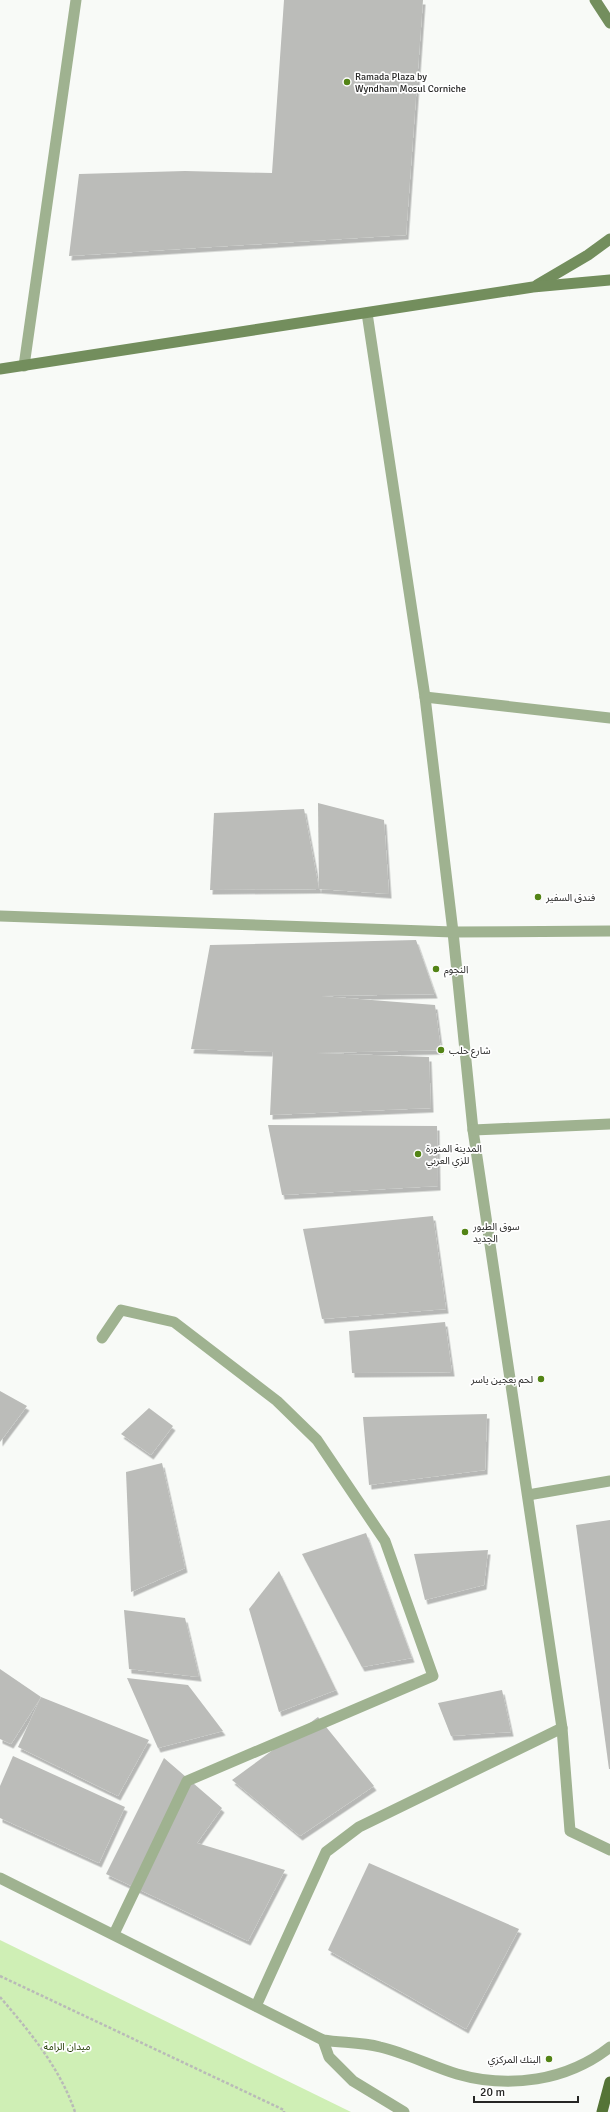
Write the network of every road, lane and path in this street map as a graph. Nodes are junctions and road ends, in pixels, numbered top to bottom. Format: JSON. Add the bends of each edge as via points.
{"nodes":[{"id":1,"x":76,"y":0,"type":"edge"},
{"id":2,"x":595,"y":0,"type":"edge"},
{"id":3,"x":610,"y":23,"type":"edge"},
{"id":4,"x":610,"y":239,"type":"edge"},
{"id":5,"x":610,"y":280,"type":"edge"},
{"id":6,"x":533,"y":287,"type":"junction"},
{"id":7,"x":367,"y":313,"type":"junction"},
{"id":8,"x":24,"y":366,"type":"junction"},
{"id":9,"x":0,"y":369,"type":"edge"},
{"id":10,"x":426,"y":697,"type":"junction"},
{"id":11,"x":610,"y":718,"type":"edge"},
{"id":12,"x":0,"y":916,"type":"edge"},
{"id":13,"x":610,"y":931,"type":"edge"},
{"id":14,"x":454,"y":932,"type":"junction"},
{"id":15,"x":610,"y":1124,"type":"edge"},
{"id":16,"x":473,"y":1130,"type":"junction"},
{"id":17,"x":102,"y":1338,"type":"dead end"},
{"id":18,"x":610,"y":1481,"type":"edge"},
{"id":19,"x":528,"y":1495,"type":"junction"},
{"id":20,"x":562,"y":1728,"type":"junction"},
{"id":21,"x":610,"y":1850,"type":"edge"},
{"id":22,"x":0,"y":1878,"type":"edge"},
{"id":23,"x":114,"y":1934,"type":"junction"},
{"id":24,"x":0,"y":1976,"type":"edge"},
{"id":25,"x":0,"y":1997,"type":"edge"},
{"id":26,"x":256,"y":2006,"type":"junction"},
{"id":27,"x":323,"y":2040,"type":"junction"},
{"id":28,"x":610,"y":2047,"type":"edge"},
{"id":29,"x":610,"y":2082,"type":"edge"},
{"id":30,"x":75,"y":2112,"type":"edge"},
{"id":31,"x":284,"y":2112,"type":"edge"},
{"id":32,"x":404,"y":2112,"type":"edge"},
{"id":33,"x":602,"y":2112,"type":"edge"}],
"edges":[{"from":1,"to":8,"type":"street"},
{"from":2,"to":3,"type":"main road"},
{"from":4,"to":6,"type":"main road"},
{"from":5,"to":6,"type":"main road"},
{"from":6,"to":7,"type":"main road"},
{"from":7,"to":8,"type":"main road"},
{"from":7,"to":10,"type":"street"},
{"from":8,"to":9,"type":"main road"},
{"from":10,"to":11,"type":"street"},
{"from":10,"to":14,"type":"street"},
{"from":12,"to":14,"type":"street"},
{"from":13,"to":14,"type":"street"},
{"from":14,"to":16,"type":"street"},
{"from":15,"to":16,"type":"street"},
{"from":16,"to":19,"type":"street"},
{"from":17,"to":23,"type":"street","via":[[121,1310],[174,1322],[277,1400],[316,1440],[385,1541],[433,1676],[187,1781]]},
{"from":18,"to":19,"type":"street"},
{"from":19,"to":20,"type":"street"},
{"from":20,"to":21,"type":"street","via":[[570,1830]]},
{"from":20,"to":26,"type":"street","via":[[359,1827],[326,1852]]},
{"from":22,"to":23,"type":"street"},
{"from":23,"to":26,"type":"street"},
{"from":24,"to":31,"type":"path"},
{"from":25,"to":30,"type":"path","via":[[38,2042],[70,2097]]},
{"from":26,"to":27,"type":"street"},
{"from":27,"to":28,"type":"street","via":[[380,2046],[457,2074],[500,2081],[523,2081],[566,2071],[587,2062]]},
{"from":27,"to":32,"type":"street","via":[[329,2057],[353,2081],[367,2092]]},
{"from":29,"to":33,"type":"main road"}]}
